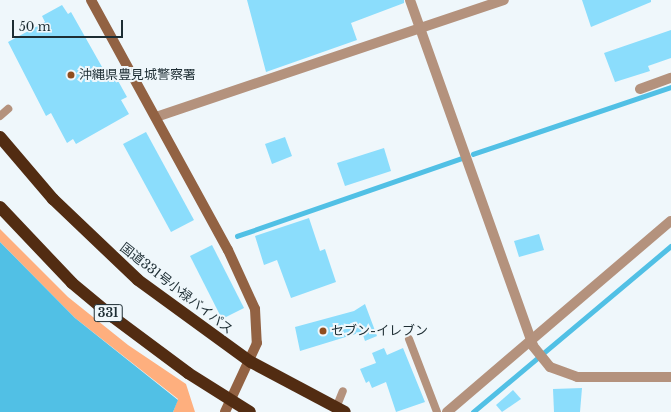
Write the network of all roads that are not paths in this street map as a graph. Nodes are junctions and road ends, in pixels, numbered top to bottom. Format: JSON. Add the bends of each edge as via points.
{"nodes":[{"id":1,"x":91,"y":0,"type":"edge"},
{"id":2,"x":410,"y":0,"type":"edge"},
{"id":3,"x":504,"y":0,"type":"edge"},
{"id":4,"x":420,"y":29,"type":"junction"},
{"id":5,"x":671,"y":78,"type":"edge"},
{"id":6,"x":640,"y":88,"type":"dead end"},
{"id":7,"x":8,"y":109,"type":"dead end"},
{"id":8,"x":0,"y":116,"type":"edge"},
{"id":9,"x":156,"y":117,"type":"junction"},
{"id":10,"x":0,"y":137,"type":"edge"},
{"id":11,"x":0,"y":207,"type":"edge"},
{"id":12,"x":671,"y":221,"type":"edge"},
{"id":13,"x":409,"y":339,"type":"dead end"},
{"id":14,"x":531,"y":344,"type":"junction"},
{"id":15,"x":251,"y":362,"type":"junction"},
{"id":16,"x":671,"y":377,"type":"edge"},
{"id":17,"x":343,"y":391,"type":"dead end"},
{"id":18,"x":231,"y":401,"type":"junction"},
{"id":19,"x":341,"y":410,"type":"edge"},
{"id":20,"x":225,"y":412,"type":"edge"},
{"id":21,"x":250,"y":412,"type":"edge"},
{"id":22,"x":436,"y":412,"type":"edge"},
{"id":23,"x":447,"y":412,"type":"edge"}],
"edges":[{"from":1,"to":9,"type":"street"},
{"from":2,"to":4,"type":"street"},
{"from":3,"to":4,"type":"street"},
{"from":4,"to":9,"type":"street"},
{"from":4,"to":14,"type":"street"},
{"from":5,"to":6,"type":"street"},
{"from":7,"to":8,"type":"lane"},
{"from":9,"to":15,"type":"street","via":[[228,250],[255,309],[257,343]]},
{"from":10,"to":15,"type":"highway","name":"国道331号小禄バイパス","via":[[93,241],[144,285]]},
{"from":11,"to":18,"type":"highway","number":"331","via":[[95,302]]},
{"from":12,"to":14,"type":"street"},
{"from":13,"to":22,"type":"lane"},
{"from":14,"to":16,"type":"street","via":[[546,362],[562,374],[577,378]]},
{"from":14,"to":23,"type":"street"},
{"from":15,"to":18,"type":"street"},
{"from":15,"to":19,"type":"highway","name":"国道331号小禄バイパス"},
{"from":17,"to":19,"type":"lane"},
{"from":18,"to":20,"type":"street"},
{"from":18,"to":21,"type":"highway","number":"331"}]}
